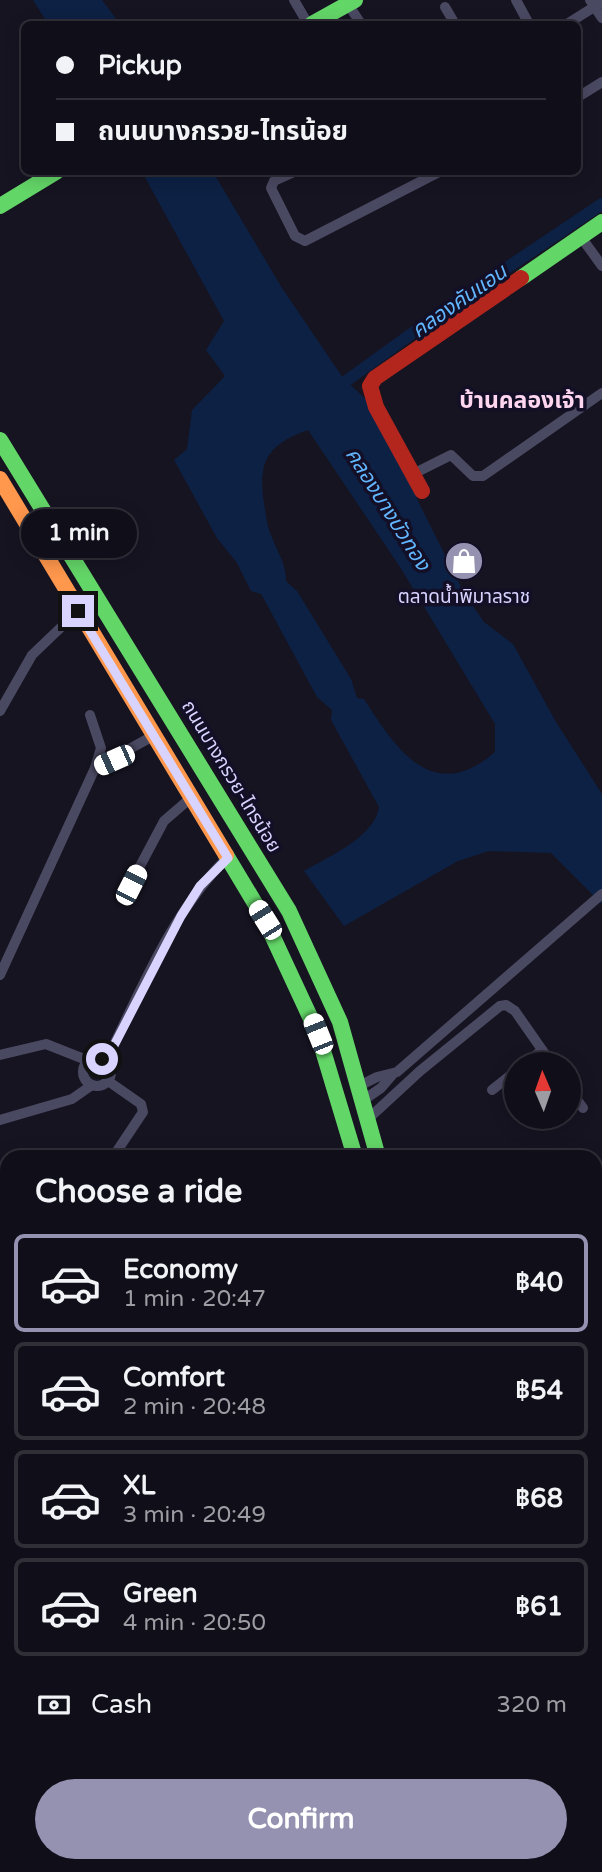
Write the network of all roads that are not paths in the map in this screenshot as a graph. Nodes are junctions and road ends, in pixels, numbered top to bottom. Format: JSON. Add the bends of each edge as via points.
{"nodes":[{"id":1,"x":294,"y":0,"type":"edge"},
{"id":2,"x":516,"y":0,"type":"edge"},
{"id":3,"x":352,"y":2,"type":"edge"},
{"id":4,"x":596,"y":3,"type":"edge"},
{"id":5,"x":445,"y":7,"type":"dead end"},
{"id":6,"x":602,"y":18,"type":"edge"},
{"id":7,"x":308,"y":21,"type":"edge"},
{"id":8,"x":316,"y":21,"type":"edge"},
{"id":9,"x":360,"y":21,"type":"edge"},
{"id":10,"x":453,"y":21,"type":"edge"},
{"id":11,"x":527,"y":21,"type":"edge"},
{"id":12,"x":571,"y":21,"type":"edge"},
{"id":13,"x":602,"y":82,"type":"edge"},
{"id":14,"x":581,"y":95,"type":"edge"},
{"id":15,"x":51,"y":175,"type":"edge"},
{"id":16,"x":288,"y":175,"type":"edge"},
{"id":17,"x":433,"y":175,"type":"edge"},
{"id":18,"x":0,"y":206,"type":"edge"},
{"id":19,"x":602,"y":222,"type":"edge"},
{"id":20,"x":581,"y":237,"type":"junction"},
{"id":21,"x":602,"y":266,"type":"edge"},
{"id":22,"x":602,"y":393,"type":"edge"},
{"id":23,"x":0,"y":440,"type":"edge"},
{"id":24,"x":417,"y":472,"type":"junction"},
{"id":25,"x":0,"y":479,"type":"edge"},
{"id":26,"x":422,"y":491,"type":"dead end"},
{"id":27,"x":5,"y":500,"type":"edge"},
{"id":28,"x":78,"y":611,"type":"junction"},
{"id":29,"x":0,"y":711,"type":"edge"},
{"id":30,"x":90,"y":715,"type":"dead end"},
{"id":31,"x":153,"y":736,"type":"junction"},
{"id":32,"x":95,"y":768,"type":"junction"},
{"id":33,"x":193,"y":796,"type":"junction"},
{"id":34,"x":228,"y":858,"type":"junction"},
{"id":35,"x":131,"y":885,"type":"dead end"},
{"id":36,"x":602,"y":894,"type":"edge"},
{"id":37,"x":0,"y":975,"type":"edge"},
{"id":38,"x":542,"y":1050,"type":"joint"},
{"id":39,"x":539,"y":1052,"type":"edge"},
{"id":40,"x":0,"y":1055,"type":"edge"},
{"id":41,"x":89,"y":1061,"type":"junction"},
{"id":42,"x":106,"y":1061,"type":"junction"},
{"id":43,"x":504,"y":1080,"type":"edge"},
{"id":44,"x":108,"y":1081,"type":"junction"},
{"id":45,"x":92,"y":1085,"type":"junction"},
{"id":46,"x":492,"y":1090,"type":"dead end"},
{"id":47,"x":359,"y":1094,"type":"junction"},
{"id":48,"x":581,"y":1105,"type":"edge"},
{"id":49,"x":583,"y":1108,"type":"dead end"},
{"id":50,"x":368,"y":1119,"type":"junction"},
{"id":51,"x":0,"y":1120,"type":"edge"},
{"id":52,"x":118,"y":1150,"type":"edge"},
{"id":53,"x":353,"y":1150,"type":"edge"},
{"id":54,"x":376,"y":1150,"type":"edge"}],
"edges":[{"from":1,"to":7,"type":"street"},
{"from":2,"to":11,"type":"street"},
{"from":3,"to":8,"type":"main road"},
{"from":3,"to":9,"type":"street"},
{"from":4,"to":6,"type":"street"},
{"from":4,"to":12,"type":"street"},
{"from":5,"to":10,"type":"street"},
{"from":13,"to":14,"type":"street"},
{"from":15,"to":18,"type":"main road"},
{"from":16,"to":17,"type":"street","via":[[271,188],[295,236],[305,241]]},
{"from":19,"to":20,"type":"main road"},
{"from":20,"to":21,"type":"street"},
{"from":20,"to":24,"type":"main road","via":[[376,377],[369,393]]},
{"from":22,"to":24,"type":"street","via":[[483,476],[473,476],[451,455]]},
{"from":23,"to":47,"type":"main road","name":"ถนนบางกรวย-ไทรน้อย","via":[[289,911],[340,1023]]},
{"from":24,"to":26,"type":"main road"},
{"from":25,"to":27,"type":"main road"},
{"from":27,"to":28,"type":"main road"},
{"from":28,"to":29,"type":"street","via":[[32,655]]},
{"from":28,"to":31,"type":"main road"},
{"from":30,"to":32,"type":"street","via":[[101,748]]},
{"from":31,"to":32,"type":"street"},
{"from":31,"to":33,"type":"main road"},
{"from":32,"to":37,"type":"street"},
{"from":33,"to":34,"type":"main road"},
{"from":33,"to":35,"type":"street","via":[[164,821]]},
{"from":34,"to":42,"type":"street","via":[[200,886],[181,916]]},
{"from":34,"to":53,"type":"main road","via":[[265,920],[308,1009]]},
{"from":36,"to":47,"type":"street","via":[[393,1074],[377,1077]]},
{"from":38,"to":39,"type":"street"},
{"from":38,"to":50,"type":"street","via":[[515,1011],[499,1006]]},
{"from":40,"to":41,"type":"street","via":[[46,1044]]},
{"from":41,"to":42,"type":"street"},
{"from":41,"to":45,"type":"street","via":[[83,1074]]},
{"from":42,"to":44,"type":"street","via":[[111,1068]]},
{"from":43,"to":46,"type":"street"},
{"from":44,"to":45,"type":"street"},
{"from":44,"to":52,"type":"street","via":[[141,1104],[143,1112]]},
{"from":45,"to":51,"type":"street","via":[[72,1099]]},
{"from":47,"to":50,"type":"main road","name":"ถนนบางกรวย-ไทรน้อย"},
{"from":48,"to":49,"type":"street"},
{"from":50,"to":54,"type":"main road","name":"ถนนบางกรวย-ไทรน้อย"}]}
